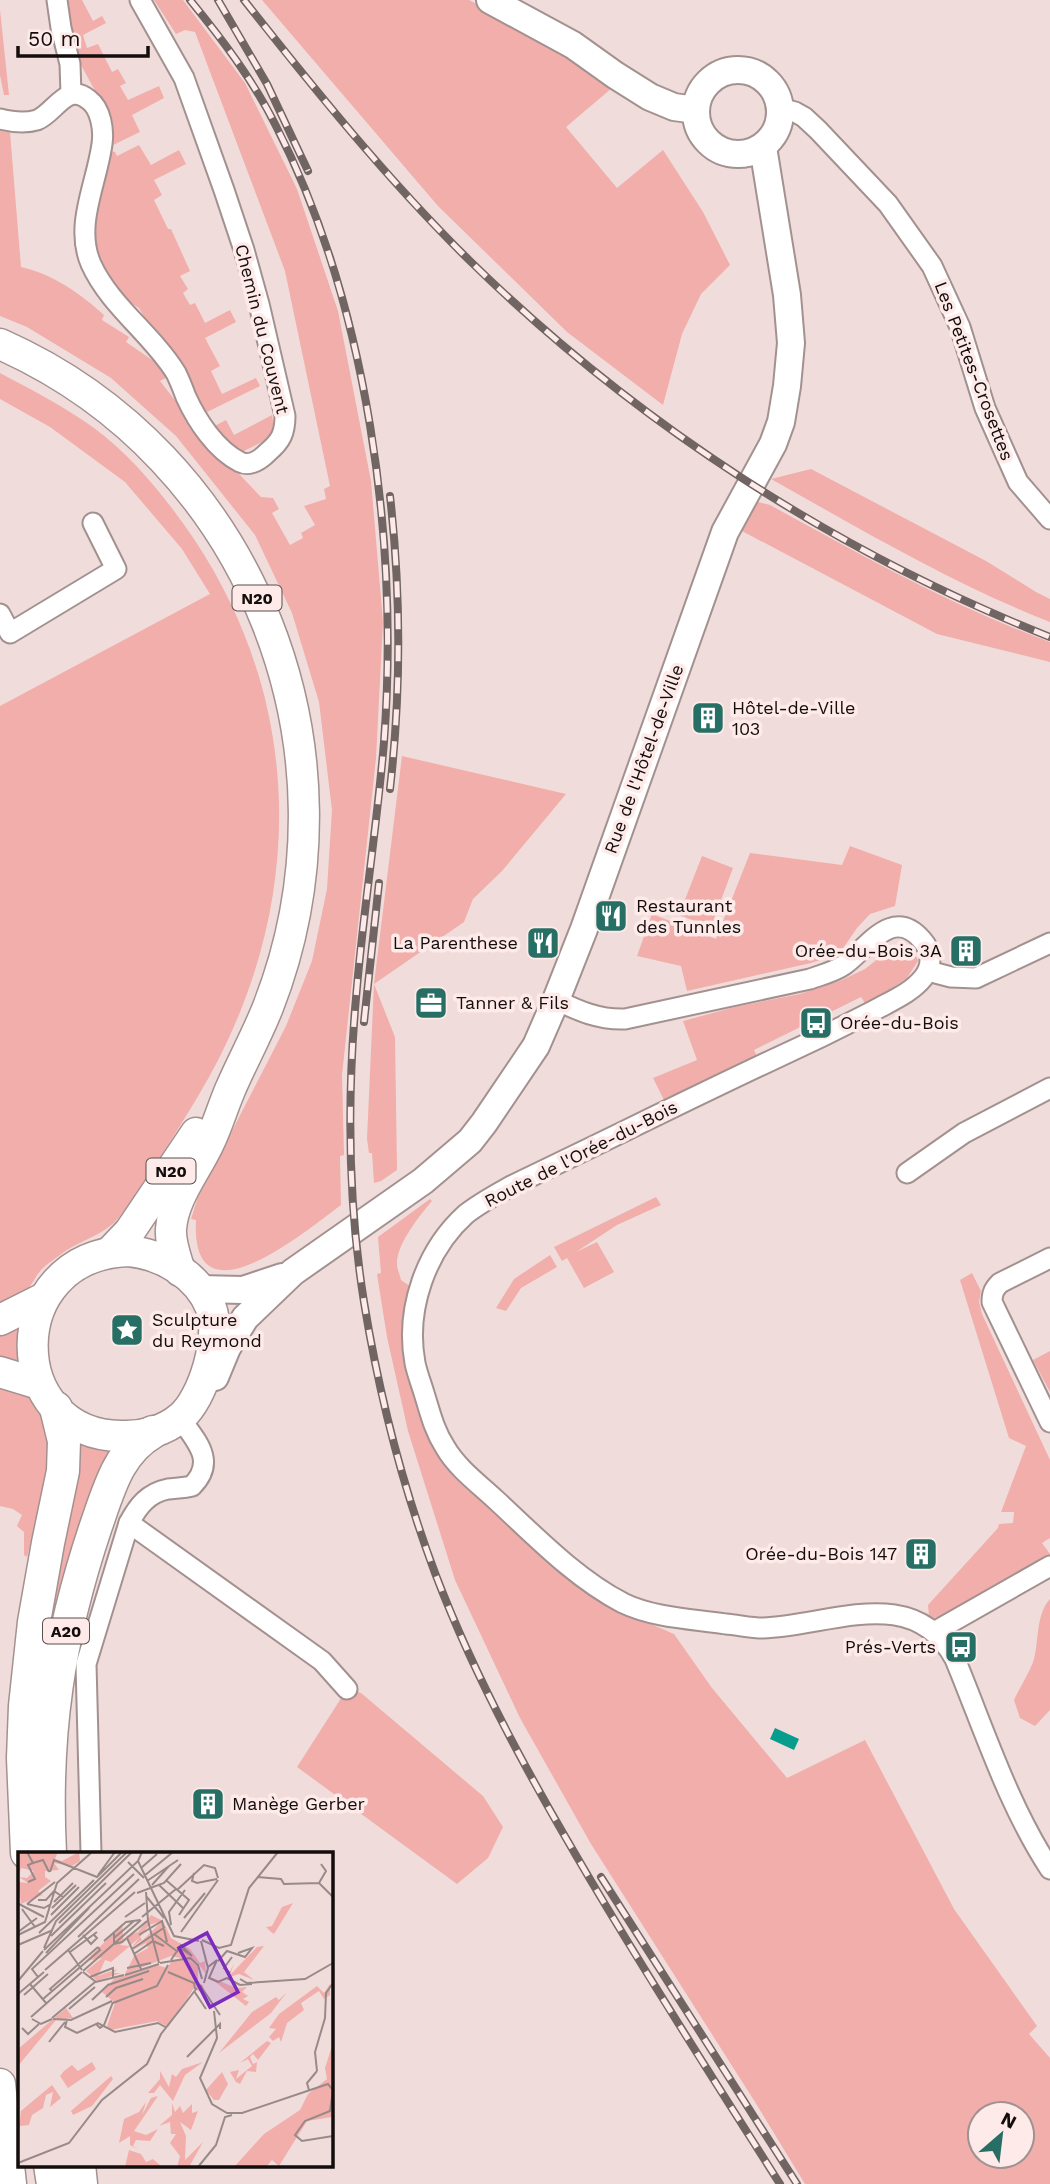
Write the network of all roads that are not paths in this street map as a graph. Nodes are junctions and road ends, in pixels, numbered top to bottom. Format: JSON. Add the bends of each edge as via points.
{"nodes":[{"id":1,"x":57,"y":0,"type":"edge"},
{"id":2,"x":141,"y":0,"type":"edge"},
{"id":3,"x":490,"y":0,"type":"edge"},
{"id":4,"x":71,"y":94,"type":"junction"},
{"id":5,"x":780,"y":108,"type":"junction"},
{"id":6,"x":696,"y":110,"type":"junction"},
{"id":7,"x":0,"y":119,"type":"edge"},
{"id":8,"x":763,"y":147,"type":"junction"},
{"id":9,"x":0,"y":344,"type":"edge"},
{"id":10,"x":1050,"y":519,"type":"edge"},
{"id":11,"x":93,"y":523,"type":"dead end"},
{"id":12,"x":0,"y":614,"type":"edge"},
{"id":13,"x":1050,"y":943,"type":"edge"},
{"id":14,"x":929,"y":971,"type":"junction"},
{"id":15,"x":556,"y":1000,"type":"junction"},
{"id":16,"x":1050,"y":1088,"type":"edge"},
{"id":17,"x":230,"y":1089,"type":"junction"},
{"id":18,"x":907,"y":1173,"type":"dead end"},
{"id":19,"x":110,"y":1252,"type":"junction"},
{"id":20,"x":1050,"y":1258,"type":"edge"},
{"id":21,"x":293,"y":1272,"type":"junction"},
{"id":22,"x":190,"y":1280,"type":"junction"},
{"id":23,"x":42,"y":1299,"type":"junction"},
{"id":24,"x":0,"y":1320,"type":"edge"},
{"id":25,"x":0,"y":1372,"type":"edge"},
{"id":26,"x":48,"y":1396,"type":"junction"},
{"id":27,"x":174,"y":1420,"type":"junction"},
{"id":28,"x":1050,"y":1422,"type":"edge"},
{"id":29,"x":129,"y":1523,"type":"junction"},
{"id":30,"x":1050,"y":1566,"type":"edge"},
{"id":31,"x":934,"y":1632,"type":"junction"},
{"id":32,"x":348,"y":1689,"type":"dead end"},
{"id":33,"x":27,"y":1852,"type":"edge"},
{"id":34,"x":50,"y":1852,"type":"edge"},
{"id":35,"x":91,"y":1852,"type":"edge"},
{"id":36,"x":1050,"y":1868,"type":"edge"},
{"id":37,"x":0,"y":2084,"type":"edge"},
{"id":38,"x":51,"y":2166,"type":"edge"},
{"id":39,"x":79,"y":2166,"type":"edge"},
{"id":40,"x":11,"y":2184,"type":"edge"},
{"id":41,"x":53,"y":2184,"type":"edge"},
{"id":42,"x":81,"y":2184,"type":"edge"}],
"edges":[{"from":1,"to":4,"type":"street"},
{"from":2,"to":4,"type":"street","name":"Chemin du Couvent","via":[[184,78],[259,304],[285,416],[282,440],[262,458],[242,463],[218,444],[198,419],[175,371],[96,274],[86,250],[85,229],[102,143],[100,116],[91,101]]},
{"from":3,"to":6,"type":"main road","via":[[573,45],[650,97]]},
{"from":4,"to":7,"type":"street","via":[[35,120]]},
{"from":5,"to":6,"type":"main road","via":[[769,83],[735,70],[705,86]]},
{"from":5,"to":8,"type":"main road","via":[[776,133]]},
{"from":5,"to":10,"type":"street","name":"Les Petites-Crosettes","via":[[804,117],[818,130],[888,204],[932,265],[1018,482]]},
{"from":6,"to":8,"type":"main road","via":[[699,130],[722,152],[743,155]]},
{"from":8,"to":15,"type":"main road","name":"Rue de l'Hôtel-de-Ville","via":[[791,342],[781,422],[724,532]]},
{"from":9,"to":17,"type":"main road","number":"N20","via":[[48,367],[115,414],[179,477],[228,542],[279,654],[302,762],[302,872],[278,980]]},
{"from":11,"to":12,"type":"street","via":[[116,569],[10,633]]},
{"from":13,"to":14,"type":"street","via":[[976,978]]},
{"from":14,"to":15,"type":"street","via":[[926,944],[911,930],[898,927],[880,932],[844,964],[810,979],[633,1018],[600,1018]]},
{"from":14,"to":31,"type":"street","name":"Route de l'Orée-du-Bois","via":[[901,996],[849,1023],[486,1199],[452,1229],[430,1261],[419,1286],[414,1332],[415,1362],[446,1450],[547,1547],[624,1603],[657,1614],[761,1628],[854,1614],[892,1614],[913,1618]]},
{"from":15,"to":21,"type":"main road","name":"Rue de l'Hôtel-de-Ville","via":[[536,1046],[470,1141],[423,1181]]},
{"from":16,"to":18,"type":"street","via":[[964,1133]]},
{"from":17,"to":19,"type":"main road","number":"N20","via":[[130,1231]]},
{"from":17,"to":22,"type":"main road","number":"N20","via":[[174,1214],[172,1240]]},
{"from":19,"to":22,"type":"main road","number":"N20","via":[[140,1252],[161,1258]]},
{"from":19,"to":23,"type":"main road","number":"N20","via":[[71,1267]]},
{"from":20,"to":28,"type":"street","via":[[1000,1283],[992,1302]]},
{"from":21,"to":22,"type":"main road","name":"Rue de l'Hôtel-de-Ville","via":[[243,1290]]},
{"from":21,"to":27,"type":"main road","name":"Rue de l'Hôtel-de-Ville","via":[[246,1318],[204,1398]]},
{"from":22,"to":27,"type":"main road","number":"N20","via":[[212,1309],[215,1338],[210,1362]]},
{"from":23,"to":24,"type":"main road"},
{"from":23,"to":26,"type":"main road","number":"N20","via":[[31,1348],[32,1363]]},
{"from":25,"to":26,"type":"main road"},
{"from":26,"to":27,"type":"main road","via":[[74,1423],[94,1432],[138,1436]]},
{"from":26,"to":33,"type":"highway","number":"A20","via":[[64,1441],[63,1471],[34,1622],[25,1706]]},
{"from":27,"to":29,"type":"street","via":[[199,1444],[203,1471],[192,1486],[148,1497]]},
{"from":27,"to":34,"type":"highway","number":"A20","via":[[132,1446],[114,1478],[84,1563],[54,1695],[48,1756]]},
{"from":29,"to":32,"type":"street","via":[[322,1661]]},
{"from":29,"to":35,"type":"street","via":[[86,1664]]},
{"from":30,"to":31,"type":"street"},
{"from":31,"to":36,"type":"street","via":[[955,1659],[1014,1801]]},
{"from":37,"to":40,"type":"main road"},
{"from":38,"to":41,"type":"highway"},
{"from":39,"to":42,"type":"highway"}]}
